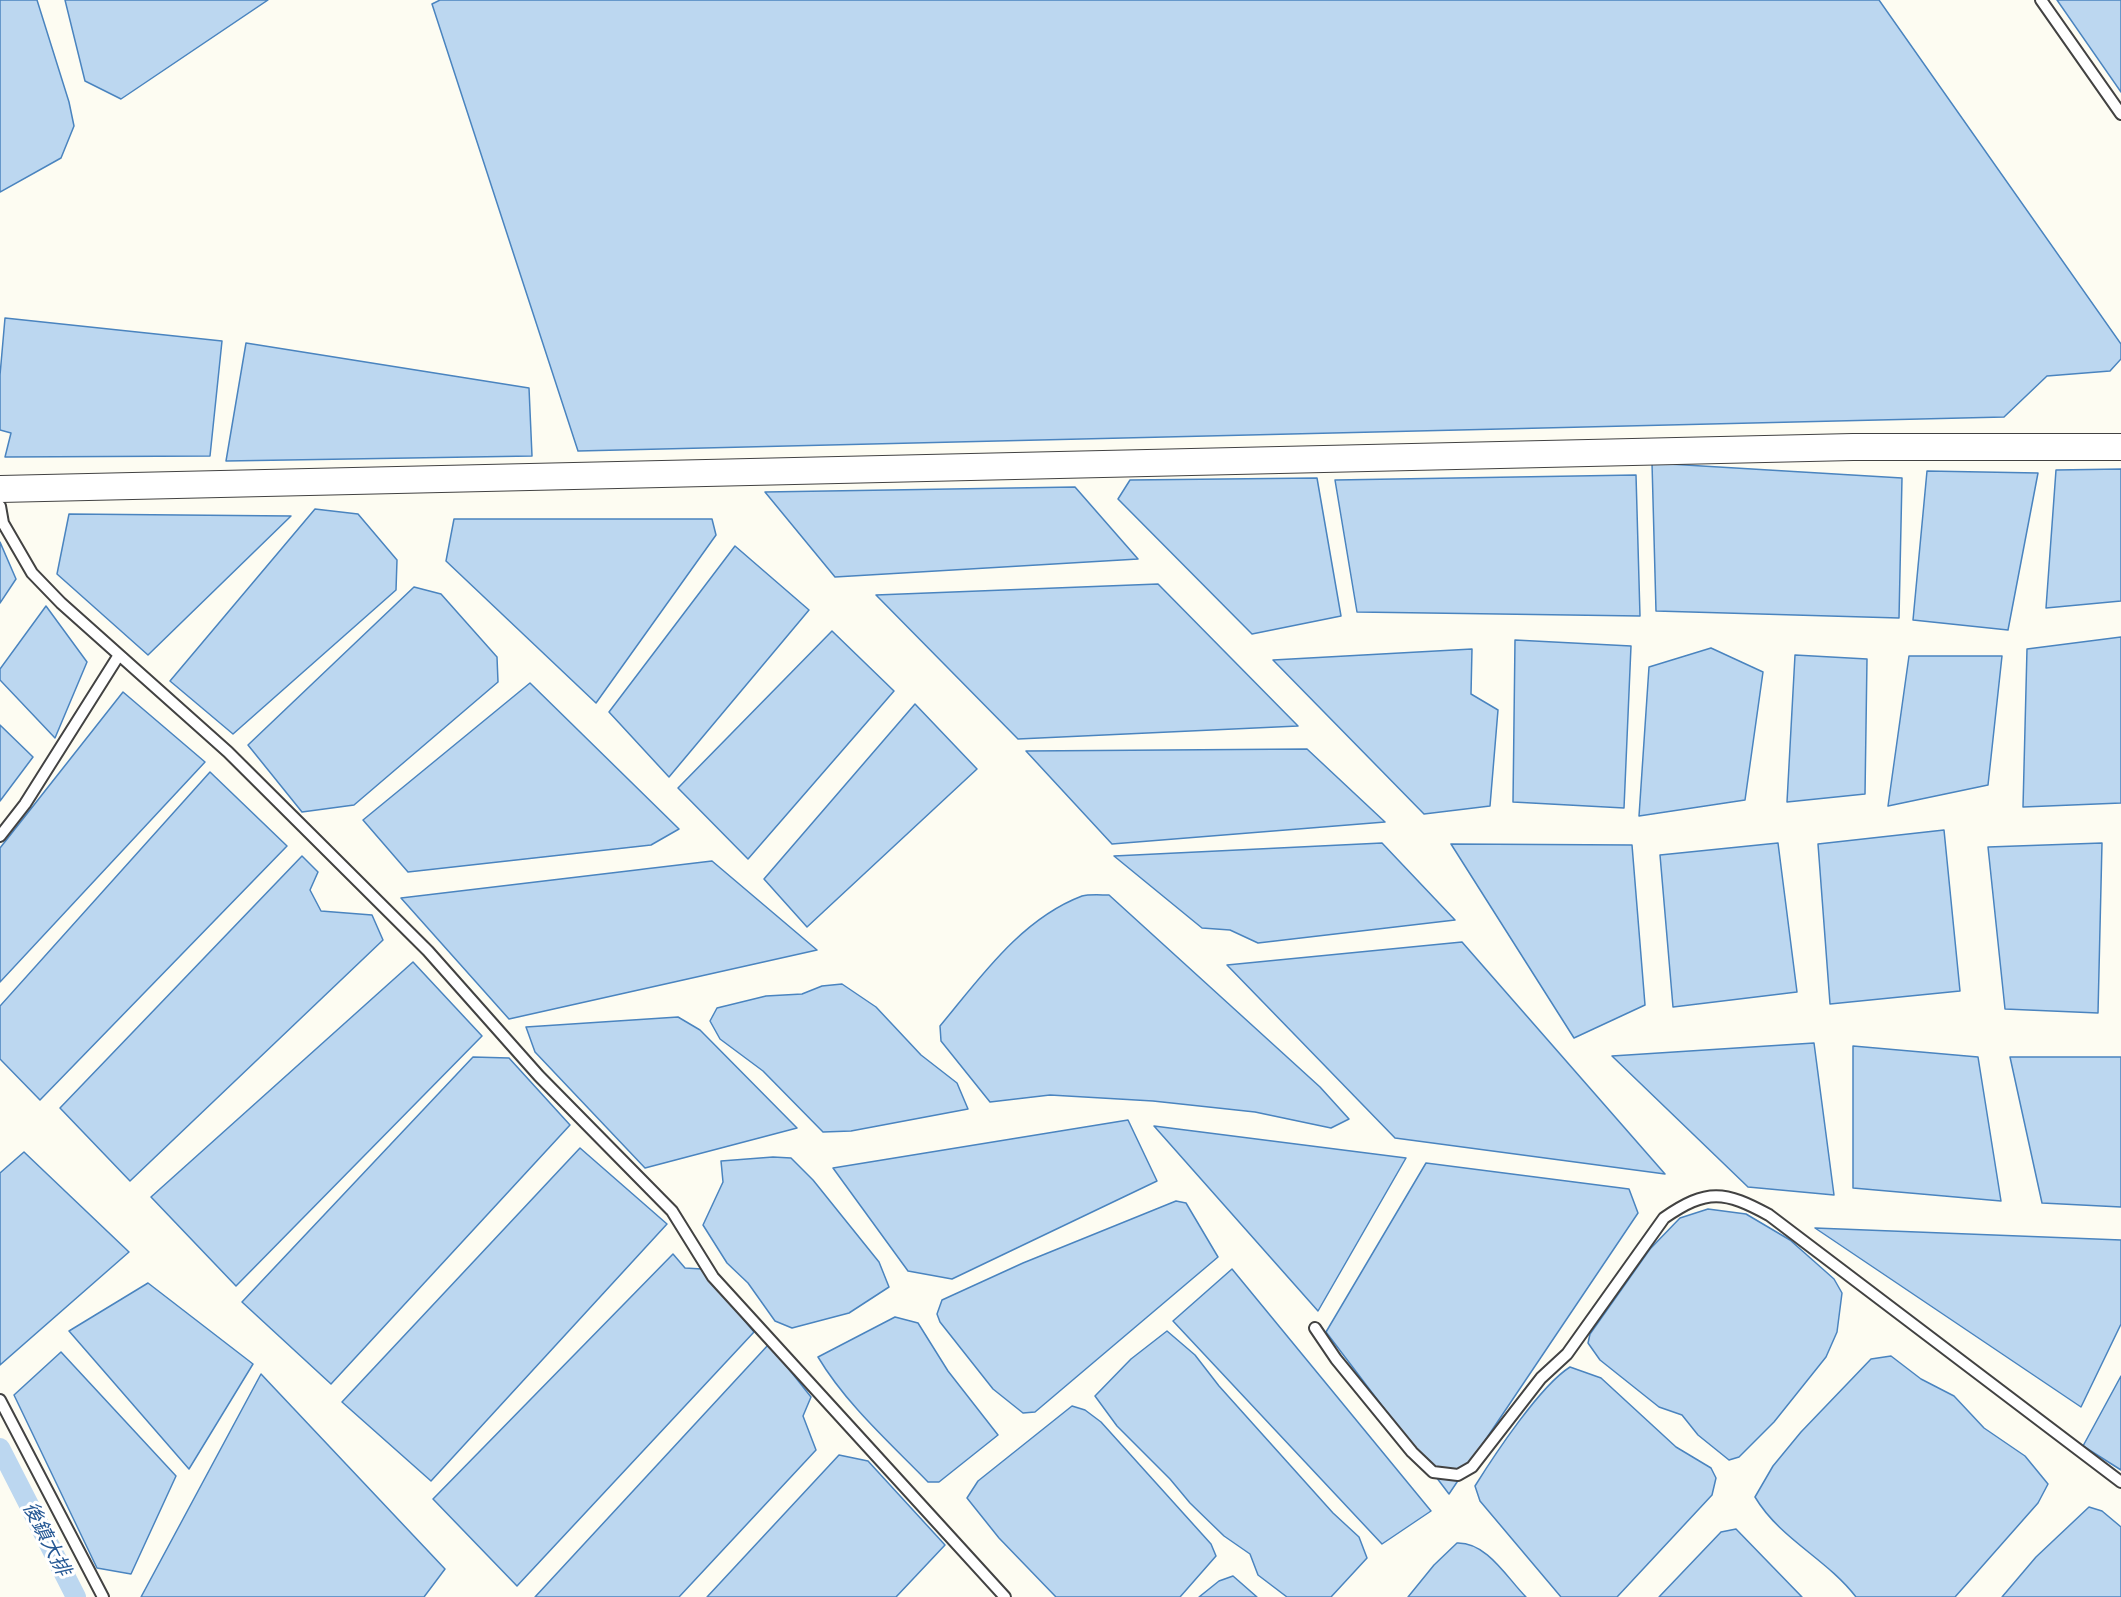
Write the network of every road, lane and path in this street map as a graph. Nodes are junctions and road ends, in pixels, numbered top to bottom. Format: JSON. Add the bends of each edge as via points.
{"nodes":[{"id":1,"x":2041,"y":0,"type":"edge"},
{"id":2,"x":2121,"y":114,"type":"edge"},
{"id":3,"x":2121,"y":447,"type":"edge"},
{"id":4,"x":0,"y":489,"type":"edge"},
{"id":5,"x":0,"y":506,"type":"edge"},
{"id":6,"x":119,"y":655,"type":"junction"},
{"id":7,"x":0,"y":836,"type":"edge"},
{"id":8,"x":1315,"y":1328,"type":"dead end"},
{"id":9,"x":0,"y":1400,"type":"edge"},
{"id":10,"x":2121,"y":1482,"type":"edge"},
{"id":11,"x":102,"y":1597,"type":"edge"},
{"id":12,"x":1005,"y":1597,"type":"edge"}],
"edges":[{"from":1,"to":2,"type":"lane"},
{"from":3,"to":4,"type":"street","via":[[1841,448]]},
{"from":5,"to":6,"type":"lane","via":[[3,523],[32,573]]},
{"from":6,"to":7,"type":"lane","via":[[25,804]]},
{"from":6,"to":12,"type":"lane","via":[[228,752],[428,951],[539,1076],[672,1211],[713,1277]]},
{"from":8,"to":10,"type":"lane","via":[[1412,1452],[1433,1472],[1458,1475],[1472,1467],[1541,1378],[1567,1354],[1664,1218],[1709,1195],[1739,1199],[1769,1215]]},
{"from":9,"to":11,"type":"lane"}]}
